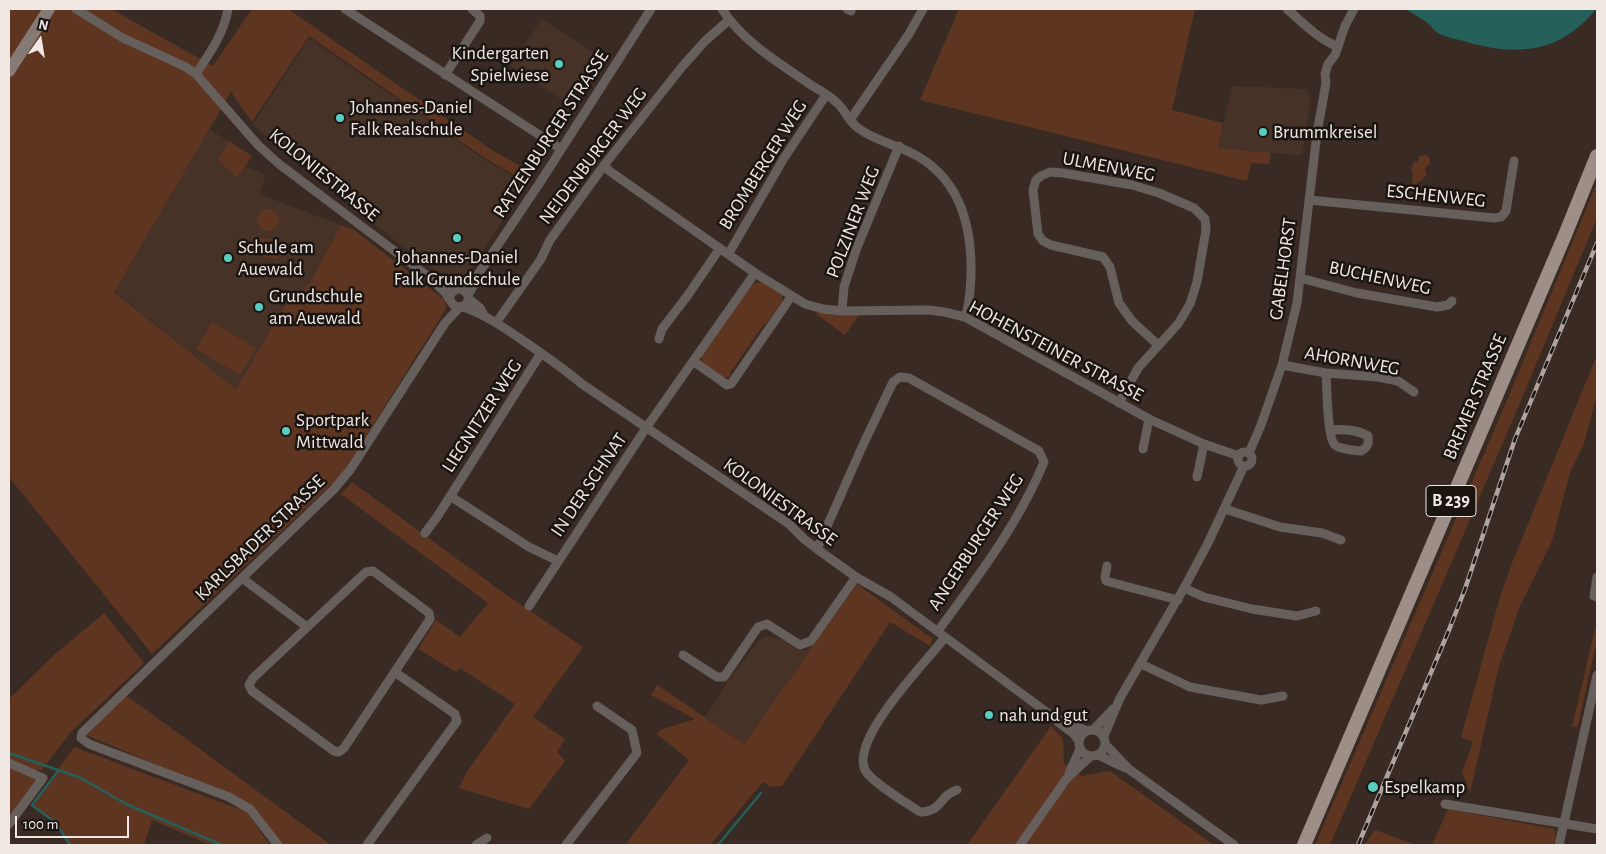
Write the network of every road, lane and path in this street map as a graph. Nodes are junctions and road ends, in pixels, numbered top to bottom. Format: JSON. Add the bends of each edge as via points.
{"nodes":[{"id":1,"x":49,"y":9,"type":"edge"},
{"id":2,"x":76,"y":9,"type":"edge"},
{"id":3,"x":228,"y":9,"type":"edge"},
{"id":4,"x":345,"y":9,"type":"edge"},
{"id":5,"x":472,"y":9,"type":"edge"},
{"id":6,"x":651,"y":9,"type":"edge"},
{"id":7,"x":722,"y":9,"type":"edge"},
{"id":8,"x":923,"y":9,"type":"edge"},
{"id":9,"x":1287,"y":9,"type":"edge"},
{"id":10,"x":1354,"y":9,"type":"edge"},
{"id":11,"x":729,"y":20,"type":"junction"},
{"id":12,"x":1338,"y":46,"type":"junction"},
{"id":13,"x":9,"y":71,"type":"edge"},
{"id":14,"x":196,"y":74,"type":"junction"},
{"id":15,"x":445,"y":75,"type":"junction"},
{"id":16,"x":826,"y":95,"type":"junction"},
{"id":17,"x":850,"y":120,"type":"junction"},
{"id":18,"x":899,"y":146,"type":"junction"},
{"id":19,"x":561,"y":149,"type":"junction"},
{"id":20,"x":1597,"y":156,"type":"edge"},
{"id":21,"x":1514,"y":161,"type":"dead end"},
{"id":22,"x":605,"y":164,"type":"junction"},
{"id":23,"x":1310,"y":200,"type":"junction"},
{"id":24,"x":720,"y":248,"type":"junction"},
{"id":25,"x":729,"y":253,"type":"junction"},
{"id":26,"x":755,"y":273,"type":"junction"},
{"id":27,"x":476,"y":276,"type":"junction"},
{"id":28,"x":1300,"y":278,"type":"junction"},
{"id":29,"x":434,"y":280,"type":"junction"},
{"id":30,"x":457,"y":289,"type":"junction"},
{"id":31,"x":791,"y":297,"type":"junction"},
{"id":32,"x":450,"y":300,"type":"junction"},
{"id":33,"x":1452,"y":301,"type":"dead end"},
{"id":34,"x":465,"y":302,"type":"junction"},
{"id":35,"x":842,"y":310,"type":"junction"},
{"id":36,"x":965,"y":317,"type":"junction"},
{"id":37,"x":445,"y":323,"type":"junction"},
{"id":38,"x":496,"y":323,"type":"junction"},
{"id":39,"x":659,"y":339,"type":"dead end"},
{"id":40,"x":1158,"y":345,"type":"junction"},
{"id":41,"x":541,"y":353,"type":"junction"},
{"id":42,"x":693,"y":361,"type":"junction"},
{"id":43,"x":1282,"y":366,"type":"junction"},
{"id":44,"x":1326,"y":373,"type":"junction"},
{"id":45,"x":1414,"y":392,"type":"dead end"},
{"id":46,"x":1119,"y":403,"type":"junction"},
{"id":47,"x":1149,"y":419,"type":"junction"},
{"id":48,"x":646,"y":428,"type":"junction"},
{"id":49,"x":1330,"y":430,"type":"dead end"},
{"id":50,"x":1204,"y":444,"type":"junction"},
{"id":51,"x":1143,"y":449,"type":"dead end"},
{"id":52,"x":1249,"y":454,"type":"junction"},
{"id":53,"x":1239,"y":456,"type":"junction"},
{"id":54,"x":1244,"y":466,"type":"junction"},
{"id":55,"x":1196,"y":477,"type":"dead end"},
{"id":56,"x":450,"y":496,"type":"junction"},
{"id":57,"x":1225,"y":509,"type":"junction"},
{"id":58,"x":424,"y":533,"type":"dead end"},
{"id":59,"x":505,"y":533,"type":"joint"},
{"id":60,"x":1341,"y":540,"type":"dead end"},
{"id":61,"x":817,"y":548,"type":"junction"},
{"id":62,"x":558,"y":561,"type":"junction"},
{"id":63,"x":1107,"y":566,"type":"dead end"},
{"id":64,"x":856,"y":577,"type":"junction"},
{"id":65,"x":1597,"y":577,"type":"edge"},
{"id":66,"x":242,"y":578,"type":"junction"},
{"id":67,"x":1184,"y":588,"type":"junction"},
{"id":68,"x":1597,"y":597,"type":"edge"},
{"id":69,"x":1178,"y":600,"type":"junction"},
{"id":70,"x":530,"y":606,"type":"dead end"},
{"id":71,"x":1316,"y":611,"type":"dead end"},
{"id":72,"x":307,"y":627,"type":"junction"},
{"id":73,"x":942,"y":634,"type":"junction"},
{"id":74,"x":683,"y":655,"type":"dead end"},
{"id":75,"x":1141,"y":664,"type":"junction"},
{"id":76,"x":396,"y":673,"type":"junction"},
{"id":77,"x":1597,"y":675,"type":"edge"},
{"id":78,"x":1283,"y":696,"type":"dead end"},
{"id":79,"x":1117,"y":705,"type":"junction"},
{"id":80,"x":597,"y":706,"type":"dead end"},
{"id":81,"x":1055,"y":718,"type":"junction"},
{"id":82,"x":1090,"y":730,"type":"junction"},
{"id":83,"x":1105,"y":741,"type":"junction"},
{"id":84,"x":1080,"y":745,"type":"junction"},
{"id":85,"x":1095,"y":756,"type":"junction"},
{"id":86,"x":9,"y":763,"type":"edge"},
{"id":87,"x":1130,"y":770,"type":"junction"},
{"id":88,"x":1067,"y":778,"type":"junction"},
{"id":89,"x":957,"y":790,"type":"dead end"},
{"id":90,"x":1445,"y":804,"type":"dead end"},
{"id":91,"x":1564,"y":823,"type":"junction"},
{"id":92,"x":9,"y":824,"type":"edge"},
{"id":93,"x":1597,"y":828,"type":"edge"},
{"id":94,"x":487,"y":838,"type":"dead end"},
{"id":95,"x":278,"y":845,"type":"edge"},
{"id":96,"x":367,"y":845,"type":"edge"},
{"id":97,"x":476,"y":845,"type":"edge"},
{"id":98,"x":566,"y":845,"type":"edge"},
{"id":99,"x":1020,"y":845,"type":"edge"},
{"id":100,"x":1234,"y":845,"type":"edge"},
{"id":101,"x":1304,"y":845,"type":"edge"},
{"id":102,"x":1559,"y":845,"type":"edge"}],
"edges":[{"from":1,"to":13,"type":"street"},
{"from":2,"to":14,"type":"street","name":"KOLONIESTRASSE","via":[[123,38]]},
{"from":3,"to":14,"type":"street","via":[[223,29]]},
{"from":4,"to":15,"type":"street"},
{"from":5,"to":15,"type":"street","via":[[480,16],[480,22]]},
{"from":6,"to":19,"type":"street","name":"RATZENBURGER STRASSE"},
{"from":7,"to":11,"type":"street"},
{"from":8,"to":17,"type":"street"},
{"from":9,"to":12,"type":"street","via":[[1324,40]]},
{"from":10,"to":12,"type":"street","name":"GABELHORST"},
{"from":11,"to":16,"type":"street","via":[[759,48]]},
{"from":11,"to":22,"type":"street","name":"NEIDENBURGER WEG","via":[[681,68]]},
{"from":12,"to":23,"type":"street","name":"GABELHORST","via":[[1326,83]]},
{"from":14,"to":29,"type":"street","name":"KOLONIESTRASSE","via":[[260,147]]},
{"from":15,"to":19,"type":"street"},
{"from":16,"to":17,"type":"street","via":[[837,102]]},
{"from":16,"to":25,"type":"street","name":"BROMBERGER WEG","via":[[784,158]]},
{"from":17,"to":18,"type":"street","via":[[868,134]]},
{"from":18,"to":35,"type":"street","name":"POLZINER WEG","via":[[856,250],[844,287]]},
{"from":18,"to":36,"type":"street","via":[[939,171],[964,213],[970,235],[971,259],[970,296]]},
{"from":19,"to":27,"type":"street","name":"RATZENBURGER STRASSE"},
{"from":20,"to":101,"type":"main road","name":"BREMER STRASSE","number":"B 239"},
{"from":21,"to":23,"type":"street","name":"ESCHENWEG","via":[[1506,211],[1501,217]]},
{"from":22,"to":24,"type":"street","via":[[608,170]]},
{"from":22,"to":38,"type":"street","name":"NEIDENBURGER WEG"},
{"from":23,"to":28,"type":"street","name":"GABELHORST"},
{"from":24,"to":25,"type":"street"},
{"from":24,"to":39,"type":"street","via":[[662,329]]},
{"from":25,"to":26,"type":"street"},
{"from":26,"to":31,"type":"street","name":"HOHENSTEINER STRASSE"},
{"from":26,"to":42,"type":"street","name":"IN DER SCHNAT"},
{"from":27,"to":30,"type":"street","name":"RATZENBURGER STRASSE"},
{"from":27,"to":34,"type":"street","name":"RATZENBURGER STRASSE"},
{"from":28,"to":33,"type":"street","name":"BUCHENWEG","via":[[1357,293],[1437,307]]},
{"from":28,"to":43,"type":"street","name":"GABELHORST"},
{"from":29,"to":30,"type":"street","name":"KOLONIESTRASSE"},
{"from":29,"to":32,"type":"street","name":"KOLONIESTRASSE"},
{"from":30,"to":32,"type":"street","via":[[450,294]]},
{"from":30,"to":34,"type":"street","via":[[464,290]]},
{"from":31,"to":35,"type":"street","name":"HOHENSTEINER STRASSE","via":[[805,304]]},
{"from":31,"to":42,"type":"street","via":[[731,384],[727,385]]},
{"from":32,"to":34,"type":"street","via":[[453,306]]},
{"from":32,"to":37,"type":"street","name":"KARLSBADER STRASSE"},
{"from":34,"to":37,"type":"street","name":"KARLSBADER STRASSE"},
{"from":34,"to":38,"type":"street","name":"KOLONIESTRASSE","via":[[480,308]]},
{"from":35,"to":36,"type":"street","name":"HOHENSTEINER STRASSE","via":[[928,310]]},
{"from":36,"to":46,"type":"street","name":"HOHENSTEINER STRASSE"},
{"from":37,"to":66,"type":"street","name":"KARLSBADER STRASSE","via":[[346,476]]},
{"from":38,"to":41,"type":"street","name":"KOLONIESTRASSE"},
{"from":40,"to":40,"type":"street","name":"ULMENWEG","via":[[1178,324],[1190,304],[1197,282],[1205,219],[1194,208],[1132,185],[1064,173],[1050,172],[1041,176],[1033,190],[1038,234],[1043,242],[1103,257],[1110,267],[1119,302],[1132,321]]},
{"from":40,"to":46,"type":"street","name":"ULMENWEG","via":[[1138,368]]},
{"from":41,"to":48,"type":"street","name":"KOLONIESTRASSE"},
{"from":41,"to":56,"type":"street","name":"LIEGNITZER WEG"},
{"from":42,"to":48,"type":"street","name":"IN DER SCHNAT"},
{"from":43,"to":44,"type":"street","name":"AHORNWEG"},
{"from":43,"to":52,"type":"street","name":"GABELHORST"},
{"from":44,"to":45,"type":"street","name":"AHORNWEG","via":[[1398,381]]},
{"from":44,"to":49,"type":"street"},
{"from":46,"to":47,"type":"street","name":"HOHENSTEINER STRASSE"},
{"from":47,"to":50,"type":"street","name":"HOHENSTEINER STRASSE"},
{"from":47,"to":51,"type":"street"},
{"from":48,"to":61,"type":"street","name":"KOLONIESTRASSE","via":[[789,524]]},
{"from":48,"to":62,"type":"street","name":"IN DER SCHNAT"},
{"from":50,"to":53,"type":"street","name":"HOHENSTEINER STRASSE"},
{"from":50,"to":55,"type":"street"},
{"from":52,"to":53,"type":"street"},
{"from":52,"to":54,"type":"street","via":[[1252,462]]},
{"from":53,"to":54,"type":"street"},
{"from":54,"to":57,"type":"street"},
{"from":56,"to":58,"type":"street","name":"LIEGNITZER WEG"},
{"from":56,"to":59,"type":"street","name":"LIEGNITZER WEG"},
{"from":57,"to":60,"type":"street","via":[[1280,527],[1322,533]]},
{"from":57,"to":67,"type":"street"},
{"from":59,"to":62,"type":"street","name":"IN DER SCHNAT"},
{"from":61,"to":64,"type":"street","name":"KOLONIESTRASSE"},
{"from":61,"to":73,"type":"street","name":"ANGERBURGER WEG","via":[[890,387],[900,377],[909,378],[1039,451],[1044,462],[1036,481]]},
{"from":62,"to":70,"type":"street","name":"IN DER SCHNAT"},
{"from":63,"to":69,"type":"street","via":[[1106,581]]},
{"from":64,"to":73,"type":"street","name":"KOLONIESTRASSE","via":[[891,597]]},
{"from":64,"to":74,"type":"street","via":[[810,641],[800,645],[767,624],[758,627],[724,676],[716,677]]},
{"from":65,"to":68,"type":"street","via":[[1594,596]]},
{"from":66,"to":72,"type":"street"},
{"from":66,"to":95,"type":"street","name":"KARLSBADER STRASSE","via":[[86,729],[81,738],[89,744],[229,797],[250,809]]},
{"from":67,"to":69,"type":"street"},
{"from":67,"to":71,"type":"street","via":[[1204,597],[1252,609],[1297,616]]},
{"from":69,"to":75,"type":"street"},
{"from":72,"to":76,"type":"street","via":[[366,572],[373,571],[429,613],[430,619]]},
{"from":72,"to":76,"type":"street","via":[[249,685],[252,691],[334,751],[344,748]]},
{"from":73,"to":81,"type":"street","name":"KOLONIESTRASSE"},
{"from":73,"to":89,"type":"street","via":[[874,727],[862,760],[871,778],[920,812],[937,808],[948,793]]},
{"from":75,"to":78,"type":"street","via":[[1190,687],[1261,700]]},
{"from":75,"to":79,"type":"street"},
{"from":76,"to":96,"type":"street","via":[[455,714],[457,721]]},
{"from":77,"to":91,"type":"street"},
{"from":79,"to":82,"type":"street"},
{"from":79,"to":83,"type":"street"},
{"from":80,"to":98,"type":"street","via":[[632,730],[637,753]]},
{"from":81,"to":82,"type":"street","name":"KOLONIESTRASSE"},
{"from":81,"to":84,"type":"street","name":"KOLONIESTRASSE","via":[[1073,733]]},
{"from":82,"to":83,"type":"street","via":[[1101,733]]},
{"from":82,"to":84,"type":"street","via":[[1080,737]]},
{"from":83,"to":85,"type":"street","via":[[1103,751]]},
{"from":83,"to":87,"type":"street"},
{"from":84,"to":85,"type":"street","via":[[1083,752]]},
{"from":84,"to":88,"type":"street"},
{"from":85,"to":87,"type":"street"},
{"from":85,"to":88,"type":"street"},
{"from":86,"to":92,"type":"street","via":[[42,778]]},
{"from":87,"to":100,"type":"street"},
{"from":88,"to":99,"type":"street"},
{"from":90,"to":91,"type":"street"},
{"from":91,"to":93,"type":"street"},
{"from":91,"to":102,"type":"street"},
{"from":94,"to":97,"type":"street"}]}
